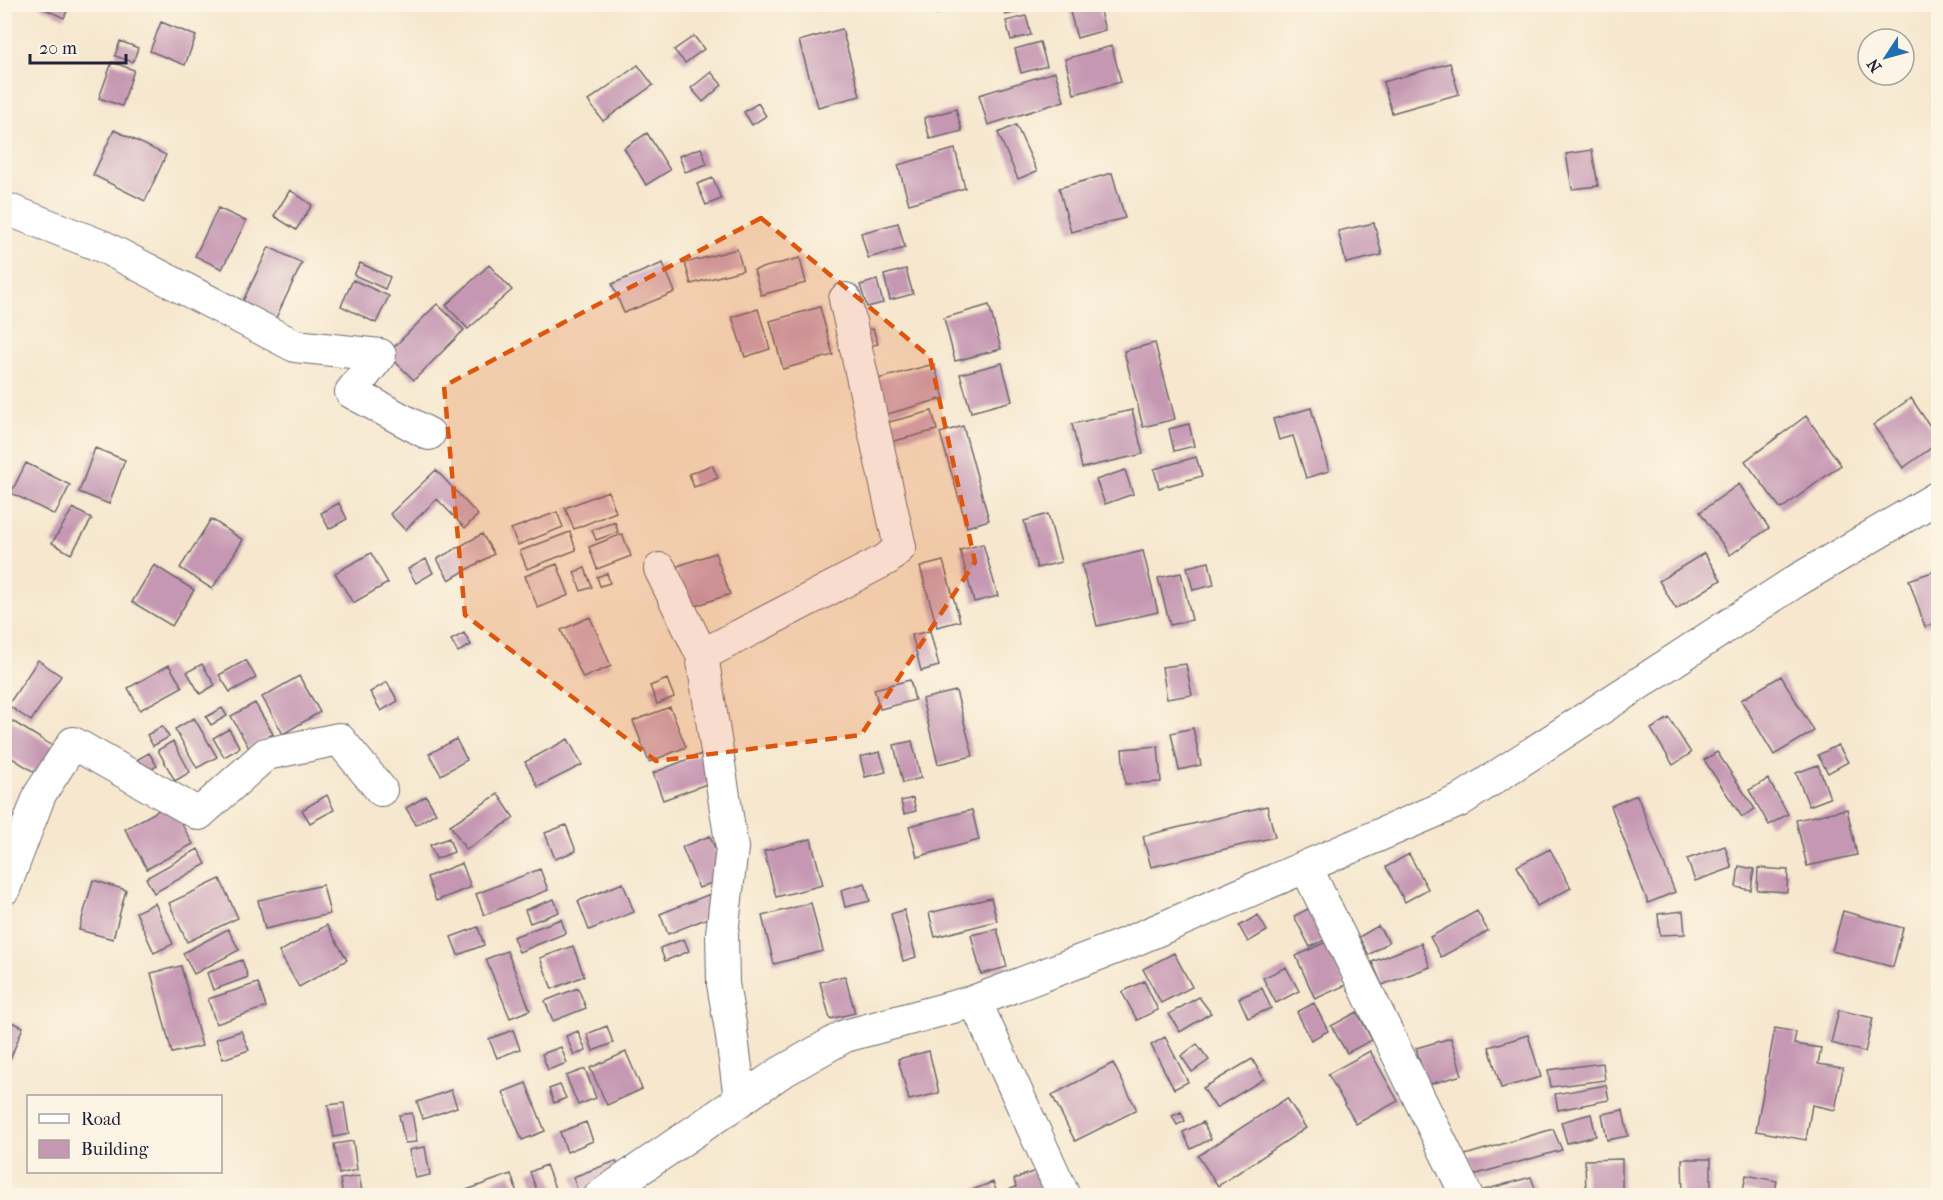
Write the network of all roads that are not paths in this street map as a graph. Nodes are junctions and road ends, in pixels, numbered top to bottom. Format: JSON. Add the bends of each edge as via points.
{"nodes":[{"id":1,"x":4,"y":208,"type":"edge"},
{"id":2,"x":845,"y":299,"type":"dead end"},
{"id":3,"x":429,"y":434,"type":"dead end"},
{"id":4,"x":1938,"y":497,"type":"edge"},
{"id":5,"x":660,"y":569,"type":"dead end"},
{"id":6,"x":702,"y":655,"type":"junction"},
{"id":7,"x":381,"y":790,"type":"dead end"},
{"id":8,"x":1306,"y":867,"type":"junction"},
{"id":9,"x":4,"y":889,"type":"edge"},
{"id":10,"x":975,"y":1001,"type":"junction"},
{"id":11,"x":740,"y":1099,"type":"junction"},
{"id":12,"x":600,"y":1196,"type":"edge"},
{"id":13,"x":1064,"y":1196,"type":"edge"},
{"id":14,"x":1467,"y":1196,"type":"edge"}],
"edges":[{"from":1,"to":3,"type":"street","via":[[104,247],[296,346],[380,355],[351,392]]},
{"from":2,"to":6,"type":"street","via":[[900,548],[887,560]]},
{"from":4,"to":8,"type":"street","via":[[1796,581],[1459,801]]},
{"from":5,"to":6,"type":"street"},
{"from":6,"to":11,"type":"street","via":[[732,848],[722,933],[723,984]]},
{"from":7,"to":9,"type":"street","via":[[339,739],[266,754],[199,814],[73,743],[40,794]]},
{"from":8,"to":10,"type":"street","via":[[1125,944]]},
{"from":8,"to":14,"type":"street"},
{"from":10,"to":11,"type":"street","via":[[845,1036]]},
{"from":10,"to":13,"type":"street"},
{"from":11,"to":12,"type":"street"}]}
